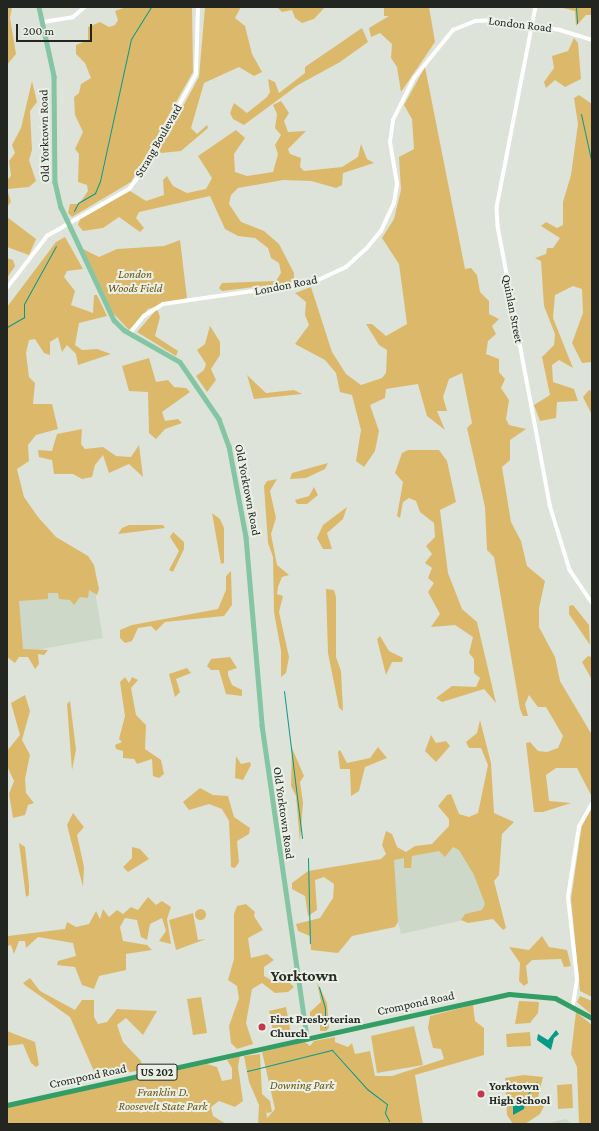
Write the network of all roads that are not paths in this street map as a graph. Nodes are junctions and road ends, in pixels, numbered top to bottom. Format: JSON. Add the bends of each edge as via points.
{"nodes":[{"id":1,"x":39,"y":7,"type":"edge"},
{"id":2,"x":85,"y":7,"type":"edge"},
{"id":3,"x":198,"y":7,"type":"edge"},
{"id":4,"x":536,"y":7,"type":"edge"},
{"id":5,"x":43,"y":22,"type":"junction"},
{"id":6,"x":532,"y":25,"type":"junction"},
{"id":7,"x":592,"y":40,"type":"edge"},
{"id":8,"x":68,"y":223,"type":"junction"},
{"id":9,"x":7,"y":288,"type":"edge"},
{"id":10,"x":130,"y":333,"type":"junction"},
{"id":11,"x":592,"y":603,"type":"edge"},
{"id":12,"x":592,"y":804,"type":"edge"},
{"id":13,"x":573,"y":1005,"type":"junction"},
{"id":14,"x":592,"y":1018,"type":"edge"},
{"id":15,"x":308,"y":1038,"type":"junction"},
{"id":16,"x":7,"y":1105,"type":"edge"}],
"edges":[{"from":1,"to":5,"type":"main road","name":"Old Yorktown Road"},
{"from":2,"to":5,"type":"street","via":[[73,17]]},
{"from":3,"to":8,"type":"street","name":"Strang Boulevard","via":[[196,74],[143,171],[130,189]]},
{"from":4,"to":6,"type":"street","name":"Quinlan Street"},
{"from":5,"to":8,"type":"main road","name":"Old Yorktown Road","via":[[54,76],[55,182]]},
{"from":6,"to":7,"type":"street","name":"London Road"},
{"from":6,"to":10,"type":"street","name":"London Road","via":[[475,21],[443,39],[414,78],[391,124],[397,184],[389,217],[374,241],[346,267],[320,280],[280,289],[163,304],[144,316]]},
{"from":6,"to":11,"type":"street","name":"Quinlan Street","via":[[497,207],[499,238],[550,505],[570,570]]},
{"from":8,"to":9,"type":"street","name":"Strang Boulevard","via":[[47,236]]},
{"from":8,"to":10,"type":"main road","name":"Old Yorktown Road","via":[[109,313]]},
{"from":10,"to":15,"type":"main road","name":"Old Yorktown Road","via":[[180,362],[219,419],[229,446],[246,537],[262,725]]},
{"from":12,"to":13,"type":"street","via":[[578,827],[568,897],[577,979]]},
{"from":13,"to":14,"type":"highway","name":"Crompond Road","number":"US 202"},
{"from":13,"to":15,"type":"highway","name":"Crompond Road","number":"US 202","via":[[541,995],[509,994]]},
{"from":15,"to":16,"type":"highway","name":"Crompond Road","number":"US 202"}]}
